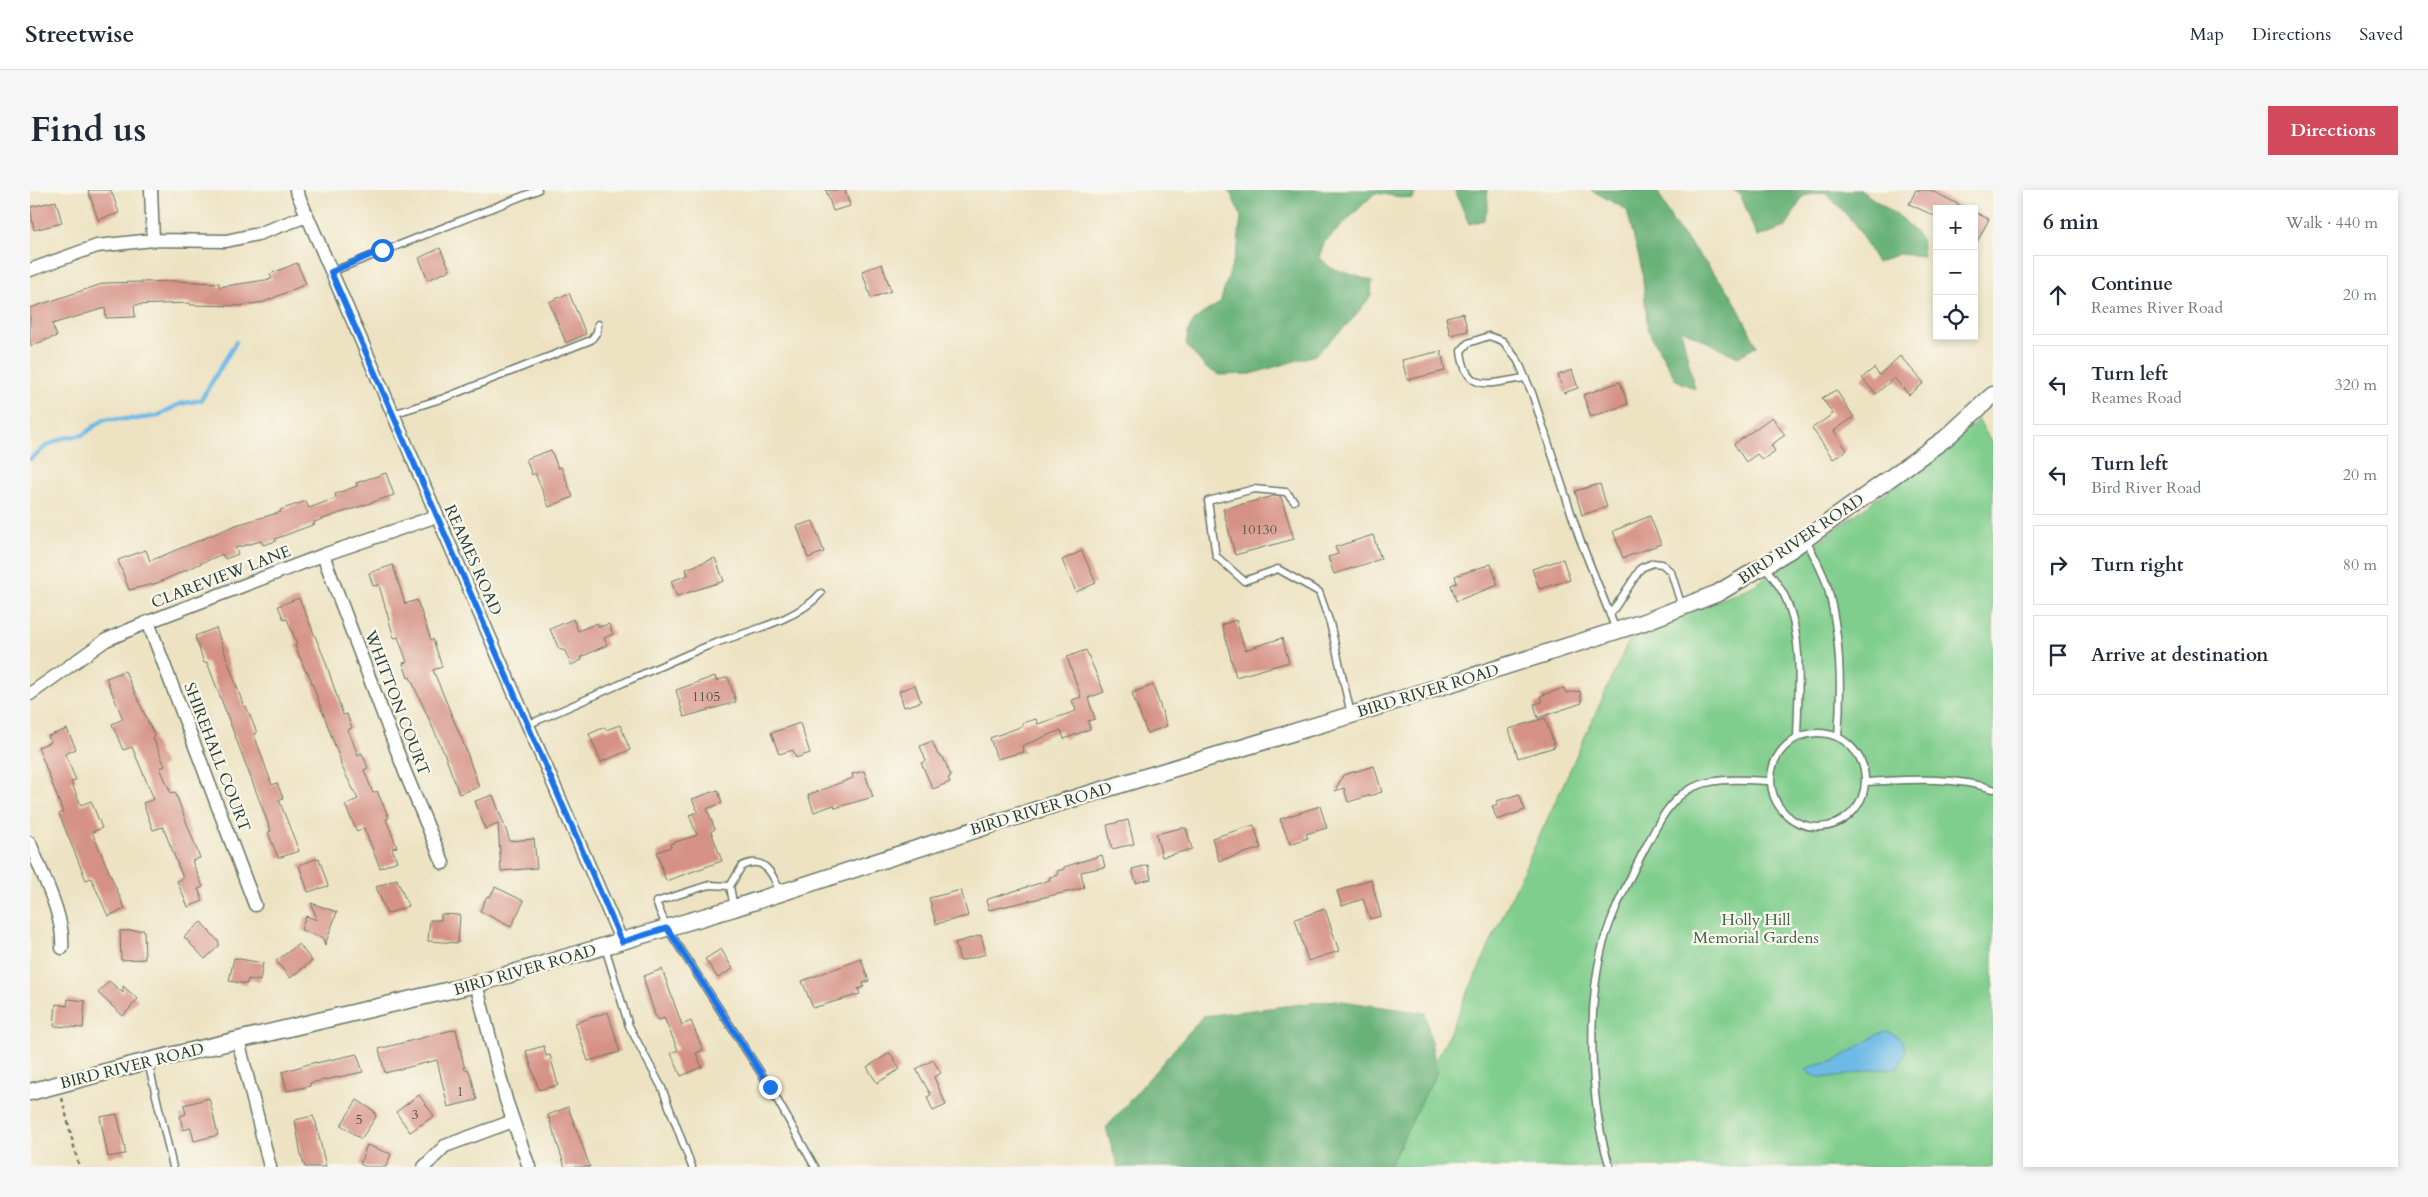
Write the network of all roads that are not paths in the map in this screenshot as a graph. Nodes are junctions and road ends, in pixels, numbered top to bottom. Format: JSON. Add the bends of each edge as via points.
{"nodes":[{"id":1,"x":151,"y":190,"type":"edge"},
{"id":2,"x":296,"y":190,"type":"edge"},
{"id":3,"x":538,"y":190,"type":"edge"},
{"id":4,"x":307,"y":216,"type":"junction"},
{"id":5,"x":153,"y":240,"type":"junction"},
{"id":6,"x":30,"y":270,"type":"edge"},
{"id":7,"x":331,"y":272,"type":"junction"},
{"id":8,"x":598,"y":324,"type":"dead end"},
{"id":9,"x":1524,"y":378,"type":"junction"},
{"id":10,"x":1993,"y":395,"type":"edge"},
{"id":11,"x":393,"y":414,"type":"junction"},
{"id":12,"x":1294,"y":501,"type":"dead end"},
{"id":13,"x":436,"y":516,"type":"junction"},
{"id":14,"x":1806,"y":540,"type":"junction"},
{"id":15,"x":323,"y":555,"type":"junction"},
{"id":16,"x":1764,"y":566,"type":"junction"},
{"id":17,"x":821,"y":593,"type":"dead end"},
{"id":18,"x":1683,"y":608,"type":"junction"},
{"id":19,"x":1610,"y":615,"type":"junction"},
{"id":20,"x":148,"y":622,"type":"junction"},
{"id":21,"x":1616,"y":632,"type":"junction"},
{"id":22,"x":30,"y":694,"type":"edge"},
{"id":23,"x":1351,"y":715,"type":"junction"},
{"id":24,"x":527,"y":725,"type":"junction"},
{"id":25,"x":1838,"y":737,"type":"junction"},
{"id":26,"x":1797,"y":738,"type":"junction"},
{"id":27,"x":1770,"y":780,"type":"junction"},
{"id":28,"x":1865,"y":782,"type":"junction"},
{"id":29,"x":1993,"y":790,"type":"edge"},
{"id":30,"x":30,"y":843,"type":"edge"},
{"id":31,"x":443,"y":862,"type":"dead end"},
{"id":32,"x":730,"y":886,"type":"junction"},
{"id":33,"x":781,"y":893,"type":"junction"},
{"id":34,"x":255,"y":905,"type":"dead end"},
{"id":35,"x":734,"y":908,"type":"junction"},
{"id":36,"x":667,"y":928,"type":"junction"},
{"id":37,"x":622,"y":942,"type":"junction"},
{"id":38,"x":605,"y":947,"type":"junction"},
{"id":39,"x":62,"y":948,"type":"dead end"},
{"id":40,"x":476,"y":984,"type":"junction"},
{"id":41,"x":238,"y":1040,"type":"junction"},
{"id":42,"x":148,"y":1062,"type":"junction"},
{"id":43,"x":30,"y":1092,"type":"edge"},
{"id":44,"x":513,"y":1121,"type":"junction"},
{"id":45,"x":173,"y":1167,"type":"edge"},
{"id":46,"x":270,"y":1167,"type":"edge"},
{"id":47,"x":424,"y":1167,"type":"edge"},
{"id":48,"x":529,"y":1167,"type":"edge"},
{"id":49,"x":692,"y":1167,"type":"edge"},
{"id":50,"x":815,"y":1167,"type":"edge"},
{"id":51,"x":1610,"y":1167,"type":"edge"}],
"edges":[{"from":1,"to":5,"type":"street"},
{"from":2,"to":4,"type":"street","name":"REAMES ROAD"},
{"from":3,"to":7,"type":"lane"},
{"from":4,"to":5,"type":"street","via":[[258,234],[226,240]]},
{"from":4,"to":7,"type":"street","name":"REAMES ROAD"},
{"from":5,"to":6,"type":"street","via":[[97,246]]},
{"from":7,"to":11,"type":"street","name":"REAMES ROAD"},
{"from":8,"to":11,"type":"lane","via":[[591,340],[444,398]]},
{"from":9,"to":9,"type":"lane","via":[[1518,360],[1503,341],[1488,336],[1468,342],[1461,351],[1463,368],[1473,381]]},
{"from":9,"to":19,"type":"lane","via":[[1532,393],[1579,537]]},
{"from":10,"to":14,"type":"street","name":"BIRD RIVER ROAD","via":[[1946,438]]},
{"from":11,"to":13,"type":"street","name":"REAMES ROAD"},
{"from":12,"to":23,"type":"lane","via":[[1286,492],[1254,489],[1208,501],[1216,556],[1244,580],[1278,569],[1320,592]]},
{"from":13,"to":15,"type":"street","name":"CLAREVIEW LANE"},
{"from":13,"to":24,"type":"street","name":"REAMES ROAD"},
{"from":14,"to":16,"type":"street","name":"BIRD RIVER ROAD"},
{"from":14,"to":25,"type":"lane","via":[[1827,584],[1839,643],[1841,693]]},
{"from":15,"to":20,"type":"street","name":"CLAREVIEW LANE"},
{"from":15,"to":31,"type":"street","name":"WHITTON COURT","via":[[405,772]]},
{"from":16,"to":18,"type":"street","name":"BIRD RIVER ROAD"},
{"from":16,"to":26,"type":"lane","via":[[1778,584],[1792,614],[1799,682]]},
{"from":17,"to":24,"type":"lane","via":[[797,612],[704,648]]},
{"from":18,"to":19,"type":"lane","via":[[1671,572],[1662,564],[1653,564],[1641,568]]},
{"from":18,"to":21,"type":"street","name":"BIRD RIVER ROAD"},
{"from":19,"to":21,"type":"lane"},
{"from":20,"to":22,"type":"street","name":"CLAREVIEW LANE","via":[[106,640]]},
{"from":20,"to":34,"type":"street","name":"SHIREHALL COURT"},
{"from":21,"to":23,"type":"street","name":"BIRD RIVER ROAD"},
{"from":23,"to":33,"type":"street","name":"BIRD RIVER ROAD","via":[[1049,806]]},
{"from":24,"to":37,"type":"street","name":"REAMES ROAD"},
{"from":25,"to":26,"type":"lane","via":[[1817,732]]},
{"from":25,"to":28,"type":"lane","via":[[1854,749],[1861,760]]},
{"from":26,"to":27,"type":"lane","via":[[1777,756]]},
{"from":27,"to":28,"type":"lane","via":[[1778,807],[1793,820],[1817,827],[1837,823],[1847,817],[1862,798]]},
{"from":27,"to":51,"type":"lane","via":[[1710,782],[1679,797],[1652,836],[1618,902],[1601,952],[1593,1016],[1601,1130]]},
{"from":28,"to":29,"type":"lane","via":[[1952,780]]},
{"from":30,"to":39,"type":"street","via":[[59,921]]},
{"from":32,"to":33,"type":"lane","via":[[742,866],[756,862],[770,871]]},
{"from":32,"to":35,"type":"lane"},
{"from":32,"to":36,"type":"lane","via":[[709,885],[656,902]]},
{"from":33,"to":35,"type":"street","name":"BIRD RIVER ROAD"},
{"from":35,"to":36,"type":"street","name":"BIRD RIVER ROAD"},
{"from":36,"to":37,"type":"street","name":"BIRD RIVER ROAD"},
{"from":36,"to":50,"type":"lane","via":[[770,1087]]},
{"from":37,"to":38,"type":"street","name":"BIRD RIVER ROAD"},
{"from":38,"to":40,"type":"street","name":"BIRD RIVER ROAD"},
{"from":38,"to":49,"type":"lane","via":[[629,1026],[662,1088]]},
{"from":40,"to":41,"type":"street","name":"BIRD RIVER ROAD"},
{"from":40,"to":44,"type":"street"},
{"from":41,"to":42,"type":"street","name":"BIRD RIVER ROAD"},
{"from":41,"to":46,"type":"street"},
{"from":42,"to":43,"type":"street","name":"BIRD RIVER ROAD"},
{"from":42,"to":45,"type":"lane"},
{"from":44,"to":47,"type":"street","via":[[446,1146]]},
{"from":44,"to":48,"type":"street"}]}
